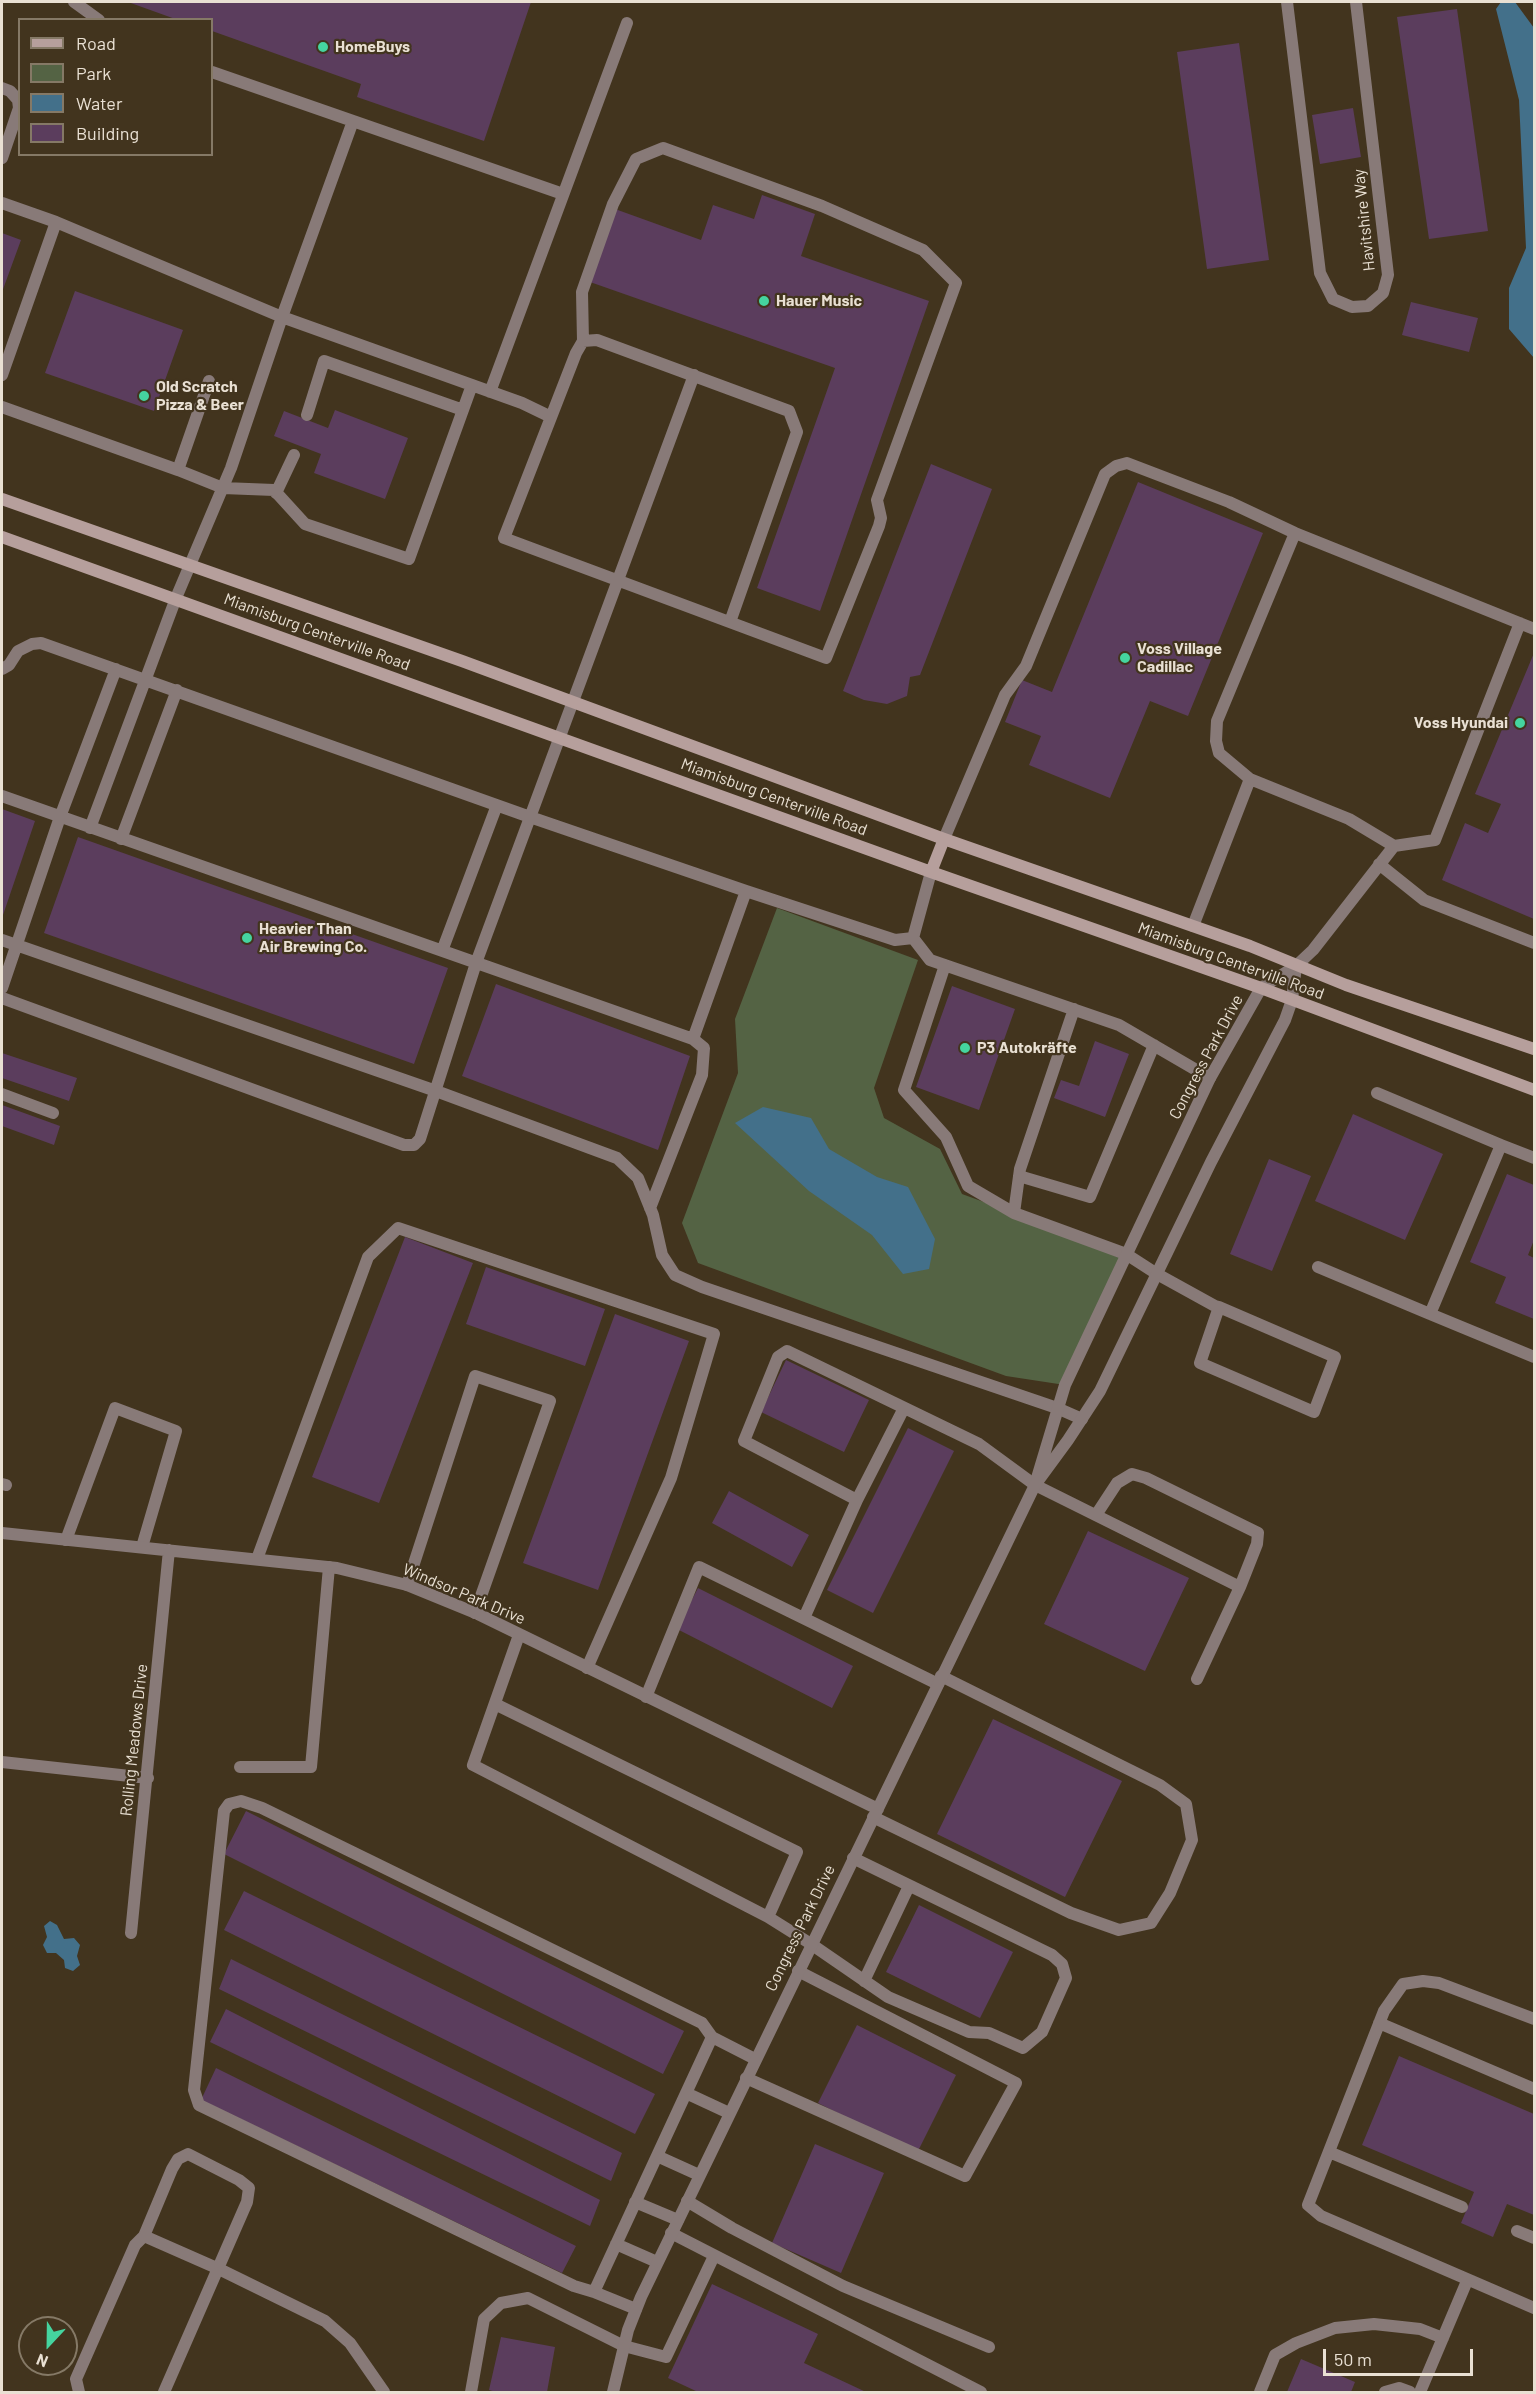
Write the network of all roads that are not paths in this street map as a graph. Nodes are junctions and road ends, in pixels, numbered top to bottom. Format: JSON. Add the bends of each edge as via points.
{"nodes":[{"id":1,"x":74,"y":2,"type":"edge"},
{"id":2,"x":1287,"y":2,"type":"edge"},
{"id":3,"x":1356,"y":2,"type":"edge"},
{"id":4,"x":96,"y":18,"type":"edge"},
{"id":5,"x":627,"y":23,"type":"dead end"},
{"id":6,"x":213,"y":72,"type":"edge"},
{"id":7,"x":2,"y":88,"type":"edge"},
{"id":8,"x":18,"y":99,"type":"edge"},
{"id":9,"x":18,"y":114,"type":"edge"},
{"id":10,"x":353,"y":121,"type":"junction"},
{"id":11,"x":2,"y":158,"type":"edge"},
{"id":12,"x":563,"y":194,"type":"junction"},
{"id":13,"x":2,"y":203,"type":"edge"},
{"id":14,"x":56,"y":222,"type":"junction"},
{"id":15,"x":282,"y":317,"type":"junction"},
{"id":16,"x":583,"y":342,"type":"junction"},
{"id":17,"x":2,"y":375,"type":"edge"},
{"id":18,"x":694,"y":375,"type":"junction"},
{"id":19,"x":209,"y":381,"type":"dead end"},
{"id":20,"x":472,"y":386,"type":"junction"},
{"id":21,"x":490,"y":392,"type":"junction"},
{"id":22,"x":2,"y":407,"type":"edge"},
{"id":23,"x":463,"y":410,"type":"junction"},
{"id":24,"x":307,"y":415,"type":"dead end"},
{"id":25,"x":551,"y":417,"type":"junction"},
{"id":26,"x":294,"y":455,"type":"dead end"},
{"id":27,"x":178,"y":471,"type":"junction"},
{"id":28,"x":223,"y":488,"type":"junction"},
{"id":29,"x":276,"y":493,"type":"junction"},
{"id":30,"x":2,"y":499,"type":"edge"},
{"id":31,"x":1294,"y":533,"type":"junction"},
{"id":32,"x":2,"y":537,"type":"edge"},
{"id":33,"x":189,"y":566,"type":"junction"},
{"id":34,"x":618,"y":580,"type":"junction"},
{"id":35,"x":176,"y":598,"type":"junction"},
{"id":36,"x":730,"y":622,"type":"junction"},
{"id":37,"x":1520,"y":623,"type":"junction"},
{"id":38,"x":1534,"y":629,"type":"edge"},
{"id":39,"x":2,"y":669,"type":"edge"},
{"id":40,"x":116,"y":669,"type":"junction"},
{"id":41,"x":146,"y":679,"type":"junction"},
{"id":42,"x":177,"y":690,"type":"junction"},
{"id":43,"x":572,"y":702,"type":"junction"},
{"id":44,"x":558,"y":738,"type":"junction"},
{"id":45,"x":1250,"y":779,"type":"junction"},
{"id":46,"x":2,"y":796,"type":"edge"},
{"id":47,"x":497,"y":805,"type":"junction"},
{"id":48,"x":60,"y":817,"type":"junction"},
{"id":49,"x":530,"y":817,"type":"junction"},
{"id":50,"x":90,"y":828,"type":"junction"},
{"id":51,"x":121,"y":839,"type":"junction"},
{"id":52,"x":944,"y":839,"type":"junction"},
{"id":53,"x":1394,"y":846,"type":"junction"},
{"id":54,"x":1378,"y":864,"type":"junction"},
{"id":55,"x":932,"y":872,"type":"junction"},
{"id":56,"x":746,"y":891,"type":"junction"},
{"id":57,"x":1193,"y":926,"type":"junction"},
{"id":58,"x":913,"y":938,"type":"junction"},
{"id":59,"x":2,"y":940,"type":"edge"},
{"id":60,"x":1534,"y":943,"type":"edge"},
{"id":61,"x":15,"y":945,"type":"junction"},
{"id":62,"x":442,"y":951,"type":"junction"},
{"id":63,"x":476,"y":963,"type":"junction"},
{"id":64,"x":945,"y":965,"type":"junction"},
{"id":65,"x":1296,"y":966,"type":"junction"},
{"id":66,"x":2,"y":988,"type":"edge"},
{"id":67,"x":1261,"y":988,"type":"junction"},
{"id":68,"x":2,"y":998,"type":"edge"},
{"id":69,"x":1292,"y":1000,"type":"junction"},
{"id":70,"x":1074,"y":1009,"type":"junction"},
{"id":71,"x":693,"y":1039,"type":"junction"},
{"id":72,"x":1154,"y":1045,"type":"junction"},
{"id":73,"x":1534,"y":1049,"type":"edge"},
{"id":74,"x":1210,"y":1078,"type":"junction"},
{"id":75,"x":1534,"y":1090,"type":"edge"},
{"id":76,"x":436,"y":1091,"type":"junction"},
{"id":77,"x":1377,"y":1093,"type":"dead end"},
{"id":78,"x":2,"y":1095,"type":"edge"},
{"id":79,"x":53,"y":1113,"type":"dead end"},
{"id":80,"x":1501,"y":1144,"type":"junction"},
{"id":81,"x":1534,"y":1158,"type":"edge"},
{"id":82,"x":1019,"y":1176,"type":"junction"},
{"id":83,"x":650,"y":1208,"type":"junction"},
{"id":84,"x":1014,"y":1213,"type":"junction"},
{"id":85,"x":1126,"y":1254,"type":"junction"},
{"id":86,"x":1318,"y":1267,"type":"dead end"},
{"id":87,"x":1157,"y":1274,"type":"junction"},
{"id":88,"x":1219,"y":1307,"type":"junction"},
{"id":89,"x":1431,"y":1314,"type":"junction"},
{"id":90,"x":1534,"y":1357,"type":"edge"},
{"id":91,"x":904,"y":1408,"type":"junction"},
{"id":92,"x":1057,"y":1408,"type":"junction"},
{"id":93,"x":1082,"y":1419,"type":"junction"},
{"id":94,"x":1035,"y":1485,"type":"junction"},
{"id":95,"x":857,"y":1500,"type":"junction"},
{"id":96,"x":1096,"y":1515,"type":"junction"},
{"id":97,"x":2,"y":1533,"type":"edge"},
{"id":98,"x":66,"y":1540,"type":"junction"},
{"id":99,"x":142,"y":1547,"type":"junction"},
{"id":100,"x":169,"y":1550,"type":"junction"},
{"id":101,"x":257,"y":1559,"type":"junction"},
{"id":102,"x":329,"y":1567,"type":"junction"},
{"id":103,"x":407,"y":1585,"type":"junction"},
{"id":104,"x":1240,"y":1587,"type":"junction"},
{"id":105,"x":476,"y":1613,"type":"junction"},
{"id":106,"x":804,"y":1618,"type":"junction"},
{"id":107,"x":519,"y":1635,"type":"junction"},
{"id":108,"x":586,"y":1668,"type":"junction"},
{"id":109,"x":1197,"y":1679,"type":"dead end"},
{"id":110,"x":940,"y":1680,"type":"junction"},
{"id":111,"x":646,"y":1696,"type":"junction"},
{"id":112,"x":495,"y":1704,"type":"junction"},
{"id":113,"x":2,"y":1762,"type":"edge"},
{"id":114,"x":240,"y":1767,"type":"dead end"},
{"id":115,"x":148,"y":1778,"type":"junction"},
{"id":116,"x":876,"y":1813,"type":"junction"},
{"id":117,"x":853,"y":1858,"type":"junction"},
{"id":118,"x":909,"y":1886,"type":"junction"},
{"id":119,"x":768,"y":1917,"type":"junction"},
{"id":120,"x":130,"y":1933,"type":"dead end"},
{"id":121,"x":811,"y":1944,"type":"junction"},
{"id":122,"x":798,"y":1971,"type":"junction"},
{"id":123,"x":864,"y":1981,"type":"junction"},
{"id":124,"x":1534,"y":2019,"type":"edge"},
{"id":125,"x":1379,"y":2023,"type":"junction"},
{"id":126,"x":712,"y":2037,"type":"junction"},
{"id":127,"x":756,"y":2059,"type":"junction"},
{"id":128,"x":746,"y":2078,"type":"junction"},
{"id":129,"x":1534,"y":2089,"type":"edge"},
{"id":130,"x":686,"y":2092,"type":"junction"},
{"id":131,"x":729,"y":2113,"type":"junction"},
{"id":132,"x":1329,"y":2152,"type":"junction"},
{"id":133,"x":657,"y":2156,"type":"junction"},
{"id":134,"x":699,"y":2175,"type":"junction"},
{"id":135,"x":687,"y":2201,"type":"junction"},
{"id":136,"x":635,"y":2202,"type":"junction"},
{"id":137,"x":1462,"y":2207,"type":"dead end"},
{"id":138,"x":678,"y":2220,"type":"junction"},
{"id":139,"x":1517,"y":2230,"type":"dead end"},
{"id":140,"x":672,"y":2233,"type":"junction"},
{"id":141,"x":144,"y":2236,"type":"junction"},
{"id":142,"x":1534,"y":2238,"type":"edge"},
{"id":143,"x":616,"y":2244,"type":"junction"},
{"id":144,"x":714,"y":2256,"type":"junction"},
{"id":145,"x":657,"y":2262,"type":"junction"},
{"id":146,"x":219,"y":2269,"type":"junction"},
{"id":147,"x":1467,"y":2281,"type":"junction"},
{"id":148,"x":594,"y":2292,"type":"junction"},
{"id":149,"x":1534,"y":2308,"type":"edge"},
{"id":150,"x":636,"y":2309,"type":"junction"},
{"id":151,"x":1443,"y":2338,"type":"junction"},
{"id":152,"x":624,"y":2346,"type":"junction"},
{"id":153,"x":989,"y":2347,"type":"dead end"},
{"id":154,"x":79,"y":2392,"type":"edge"},
{"id":155,"x":165,"y":2392,"type":"edge"},
{"id":156,"x":384,"y":2392,"type":"edge"},
{"id":157,"x":471,"y":2392,"type":"edge"},
{"id":158,"x":613,"y":2392,"type":"edge"},
{"id":159,"x":981,"y":2392,"type":"edge"},
{"id":160,"x":1260,"y":2392,"type":"edge"},
{"id":161,"x":1385,"y":2392,"type":"edge"},
{"id":162,"x":1410,"y":2392,"type":"edge"},
{"id":163,"x":1420,"y":2392,"type":"edge"}],
"edges":[{"from":1,"to":4,"type":"street"},
{"from":2,"to":3,"type":"street","name":"Havitshire Way","via":[[1320,273],[1334,299],[1353,307],[1368,306],[1383,293],[1388,275]]},
{"from":5,"to":12,"type":"street"},
{"from":6,"to":10,"type":"street"},
{"from":7,"to":8,"type":"street"},
{"from":9,"to":11,"type":"street"},
{"from":10,"to":12,"type":"street"},
{"from":10,"to":15,"type":"street"},
{"from":12,"to":21,"type":"street"},
{"from":13,"to":14,"type":"street"},
{"from":14,"to":15,"type":"street"},
{"from":14,"to":17,"type":"street"},
{"from":15,"to":20,"type":"street"},
{"from":15,"to":28,"type":"street"},
{"from":16,"to":18,"type":"street","via":[[597,340]]},
{"from":16,"to":25,"type":"street"},
{"from":16,"to":36,"type":"street","via":[[582,292],[613,204],[636,159],[663,148],[822,206],[923,250],[956,283],[877,500],[879,526],[826,658]]},
{"from":18,"to":34,"type":"street"},
{"from":18,"to":36,"type":"street","via":[[789,411],[797,432]]},
{"from":19,"to":27,"type":"street"},
{"from":20,"to":21,"type":"street"},
{"from":20,"to":23,"type":"street"},
{"from":21,"to":25,"type":"street"},
{"from":22,"to":27,"type":"street"},
{"from":23,"to":24,"type":"street","via":[[324,361]]},
{"from":23,"to":29,"type":"street","via":[[409,559],[304,524]]},
{"from":25,"to":34,"type":"street","via":[[504,538]]},
{"from":26,"to":29,"type":"street"},
{"from":27,"to":28,"type":"street"},
{"from":28,"to":29,"type":"street"},
{"from":28,"to":33,"type":"street"},
{"from":30,"to":33,"type":"main road","name":"Miamisburg Centerville Road"},
{"from":31,"to":37,"type":"street"},
{"from":31,"to":45,"type":"street","via":[[1217,721],[1219,753]]},
{"from":31,"to":52,"type":"street","via":[[1229,502],[1127,464],[1105,474],[1026,666],[1005,695]]},
{"from":32,"to":35,"type":"main road","name":"Miamisburg Centerville Road"},
{"from":33,"to":35,"type":"street"},
{"from":33,"to":43,"type":"main road","name":"Miamisburg Centerville Road"},
{"from":34,"to":36,"type":"street"},
{"from":34,"to":43,"type":"street"},
{"from":35,"to":41,"type":"street"},
{"from":35,"to":44,"type":"main road","name":"Miamisburg Centerville Road"},
{"from":37,"to":38,"type":"street"},
{"from":37,"to":53,"type":"street","via":[[1435,840]]},
{"from":39,"to":40,"type":"street","via":[[18,651],[41,643]]},
{"from":40,"to":41,"type":"street"},
{"from":40,"to":48,"type":"street"},
{"from":41,"to":42,"type":"street"},
{"from":41,"to":50,"type":"street"},
{"from":42,"to":47,"type":"street"},
{"from":42,"to":51,"type":"street"},
{"from":43,"to":44,"type":"street"},
{"from":43,"to":52,"type":"main road","name":"Miamisburg Centerville Road"},
{"from":44,"to":49,"type":"street"},
{"from":44,"to":55,"type":"main road","name":"Miamisburg Centerville Road"},
{"from":45,"to":53,"type":"street","via":[[1349,819]]},
{"from":45,"to":57,"type":"street"},
{"from":46,"to":48,"type":"street"},
{"from":47,"to":49,"type":"street"},
{"from":47,"to":62,"type":"street"},
{"from":48,"to":50,"type":"street"},
{"from":48,"to":61,"type":"street"},
{"from":49,"to":56,"type":"street"},
{"from":49,"to":63,"type":"street"},
{"from":50,"to":51,"type":"street"},
{"from":51,"to":62,"type":"street"},
{"from":52,"to":55,"type":"main road"},
{"from":52,"to":57,"type":"main road","name":"Miamisburg Centerville Road"},
{"from":53,"to":54,"type":"street"},
{"from":54,"to":60,"type":"street","via":[[1424,900]]},
{"from":54,"to":65,"type":"street","via":[[1313,950]]},
{"from":55,"to":58,"type":"street"},
{"from":55,"to":67,"type":"main road","name":"Miamisburg Centerville Road"},
{"from":56,"to":58,"type":"street","via":[[895,940]]},
{"from":56,"to":71,"type":"street"},
{"from":57,"to":65,"type":"main road","name":"Miamisburg Centerville Road"},
{"from":58,"to":64,"type":"street","via":[[930,960]]},
{"from":59,"to":61,"type":"street"},
{"from":61,"to":66,"type":"street"},
{"from":61,"to":76,"type":"street"},
{"from":62,"to":63,"type":"street"},
{"from":63,"to":71,"type":"street"},
{"from":63,"to":76,"type":"street"},
{"from":64,"to":70,"type":"street"},
{"from":64,"to":84,"type":"street","via":[[904,1090],[946,1137],[968,1186]]},
{"from":65,"to":67,"type":"street","name":"Congress Park Drive"},
{"from":65,"to":69,"type":"street","name":"Congress Park Drive"},
{"from":65,"to":73,"type":"main road","name":"Miamisburg Centerville Road"},
{"from":67,"to":69,"type":"main road","name":"Miamisburg Centerville Road"},
{"from":67,"to":74,"type":"street","name":"Congress Park Drive"},
{"from":68,"to":76,"type":"street","via":[[404,1145],[414,1145],[420,1139]]},
{"from":69,"to":75,"type":"main road","name":"Miamisburg Centerville Road"},
{"from":69,"to":87,"type":"street","name":"Congress Park Drive"},
{"from":70,"to":72,"type":"street","via":[[1119,1025]]},
{"from":70,"to":82,"type":"street"},
{"from":71,"to":83,"type":"street","via":[[704,1048],[702,1076]]},
{"from":72,"to":74,"type":"street"},
{"from":72,"to":82,"type":"street","via":[[1090,1197]]},
{"from":74,"to":85,"type":"street","name":"Congress Park Drive"},
{"from":76,"to":83,"type":"street","via":[[617,1158],[638,1178]]},
{"from":77,"to":80,"type":"street"},
{"from":78,"to":79,"type":"street"},
{"from":80,"to":81,"type":"street"},
{"from":80,"to":89,"type":"street"},
{"from":82,"to":84,"type":"street"},
{"from":83,"to":92,"type":"street","via":[[662,1256],[675,1275]]},
{"from":84,"to":85,"type":"street"},
{"from":85,"to":87,"type":"street"},
{"from":85,"to":92,"type":"street","name":"Congress Park Drive"},
{"from":86,"to":89,"type":"street"},
{"from":87,"to":88,"type":"street"},
{"from":87,"to":93,"type":"street","name":"Congress Park Drive","via":[[1100,1391]]},
{"from":88,"to":88,"type":"street","via":[[1335,1357],[1314,1412],[1200,1363]]},
{"from":89,"to":90,"type":"street"},
{"from":91,"to":94,"type":"street","via":[[979,1444]]},
{"from":91,"to":95,"type":"street"},
{"from":91,"to":95,"type":"street","via":[[788,1352],[778,1358],[744,1441]]},
{"from":92,"to":93,"type":"street"},
{"from":92,"to":94,"type":"street","name":"Congress Park Drive"},
{"from":93,"to":94,"type":"street","name":"Congress Park Drive"},
{"from":94,"to":96,"type":"street"},
{"from":94,"to":110,"type":"street","name":"Congress Park Drive"},
{"from":95,"to":106,"type":"street"},
{"from":96,"to":104,"type":"street"},
{"from":96,"to":104,"type":"street","via":[[1117,1483],[1132,1474],[1258,1533]]},
{"from":97,"to":98,"type":"street","name":"Windsor Park Drive"},
{"from":98,"to":99,"type":"street","name":"Windsor Park Drive"},
{"from":98,"to":99,"type":"street","via":[[115,1408],[176,1431]]},
{"from":99,"to":100,"type":"street","name":"Windsor Park Drive"},
{"from":100,"to":101,"type":"street","name":"Windsor Park Drive"},
{"from":100,"to":115,"type":"street","name":"Rolling Meadows Drive"},
{"from":101,"to":102,"type":"street","name":"Windsor Park Drive"},
{"from":101,"to":108,"type":"street","via":[[368,1257],[398,1228],[714,1334],[671,1478]]},
{"from":102,"to":103,"type":"street","name":"Windsor Park Drive"},
{"from":102,"to":114,"type":"street","via":[[311,1767]]},
{"from":103,"to":105,"type":"street","name":"Windsor Park Drive"},
{"from":103,"to":105,"type":"street","via":[[476,1376],[550,1401]]},
{"from":104,"to":109,"type":"street"},
{"from":105,"to":107,"type":"street","name":"Windsor Park Drive"},
{"from":106,"to":110,"type":"street","name":"Windsor Park Drive"},
{"from":106,"to":111,"type":"street","name":"Windsor Park Drive","via":[[699,1567]]},
{"from":107,"to":108,"type":"street","name":"Windsor Park Drive"},
{"from":107,"to":112,"type":"street"},
{"from":108,"to":111,"type":"street","name":"Windsor Park Drive"},
{"from":110,"to":116,"type":"street","name":"Congress Park Drive"},
{"from":110,"to":116,"type":"street","name":"Windsor Park Drive","via":[[1160,1785],[1186,1804],[1192,1840],[1170,1893],[1151,1923],[1119,1930],[1071,1913]]},
{"from":111,"to":116,"type":"street","name":"Windsor Park Drive"},
{"from":112,"to":119,"type":"street","via":[[473,1765]]},
{"from":112,"to":119,"type":"street","via":[[797,1852]]},
{"from":113,"to":115,"type":"street"},
{"from":115,"to":120,"type":"street","name":"Rolling Meadows Drive"},
{"from":116,"to":117,"type":"street","name":"Congress Park Drive"},
{"from":117,"to":118,"type":"street"},
{"from":117,"to":121,"type":"street","name":"Congress Park Drive"},
{"from":118,"to":123,"type":"street"},
{"from":118,"to":123,"type":"street","via":[[1052,1955],[1062,1964],[1066,1978],[1042,2032],[1023,2048],[988,2033],[969,2032],[888,1997]]},
{"from":119,"to":121,"type":"street"},
{"from":121,"to":122,"type":"street","name":"Congress Park Drive"},
{"from":121,"to":123,"type":"street"},
{"from":122,"to":127,"type":"street","name":"Congress Park Drive"},
{"from":122,"to":128,"type":"street","via":[[1016,2083],[965,2176]]},
{"from":124,"to":125,"type":"street","via":[[1439,1983],[1423,1981],[1403,1984]]},
{"from":125,"to":129,"type":"street"},
{"from":125,"to":132,"type":"street"},
{"from":126,"to":127,"type":"street"},
{"from":126,"to":130,"type":"street"},
{"from":126,"to":148,"type":"street","via":[[702,2023],[262,1808],[241,1801],[229,1803],[224,1811],[194,2090],[199,2105],[574,2286]]},
{"from":127,"to":128,"type":"street","name":"Congress Park Drive"},
{"from":128,"to":131,"type":"street","name":"Congress Park Drive"},
{"from":130,"to":131,"type":"street"},
{"from":130,"to":133,"type":"street"},
{"from":131,"to":134,"type":"street","name":"Congress Park Drive"},
{"from":132,"to":137,"type":"street"},
{"from":132,"to":147,"type":"street","via":[[1308,2205],[1321,2216]]},
{"from":133,"to":134,"type":"street"},
{"from":133,"to":136,"type":"street"},
{"from":134,"to":135,"type":"street","name":"Congress Park Drive"},
{"from":135,"to":138,"type":"street","name":"Congress Park Drive"},
{"from":135,"to":153,"type":"street","via":[[843,2286]]},
{"from":136,"to":138,"type":"street"},
{"from":136,"to":143,"type":"street"},
{"from":138,"to":140,"type":"street","name":"Congress Park Drive"},
{"from":139,"to":142,"type":"street"},
{"from":140,"to":144,"type":"street"},
{"from":140,"to":145,"type":"street","name":"Congress Park Drive"},
{"from":141,"to":146,"type":"street"},
{"from":141,"to":146,"type":"street","via":[[172,2169],[178,2159],[188,2154],[249,2188]]},
{"from":141,"to":154,"type":"street","via":[[135,2245],[76,2379]]},
{"from":143,"to":145,"type":"street"},
{"from":143,"to":148,"type":"street"},
{"from":144,"to":152,"type":"street","via":[[666,2357]]},
{"from":144,"to":159,"type":"street"},
{"from":145,"to":150,"type":"street","name":"Congress Park Drive"},
{"from":146,"to":155,"type":"street"},
{"from":146,"to":156,"type":"street","via":[[326,2321],[350,2343]]},
{"from":147,"to":149,"type":"street"},
{"from":147,"to":151,"type":"street"},
{"from":148,"to":150,"type":"street"},
{"from":150,"to":152,"type":"street","name":"Congress Park Drive"},
{"from":151,"to":160,"type":"street","via":[[1420,2329],[1374,2324],[1335,2328],[1275,2355]]},
{"from":151,"to":163,"type":"street"},
{"from":152,"to":157,"type":"street","via":[[528,2298],[501,2303],[484,2319]]},
{"from":152,"to":158,"type":"street","name":"Congress Park Drive"},
{"from":161,"to":162,"type":"street","via":[[1399,2388]]}]}
